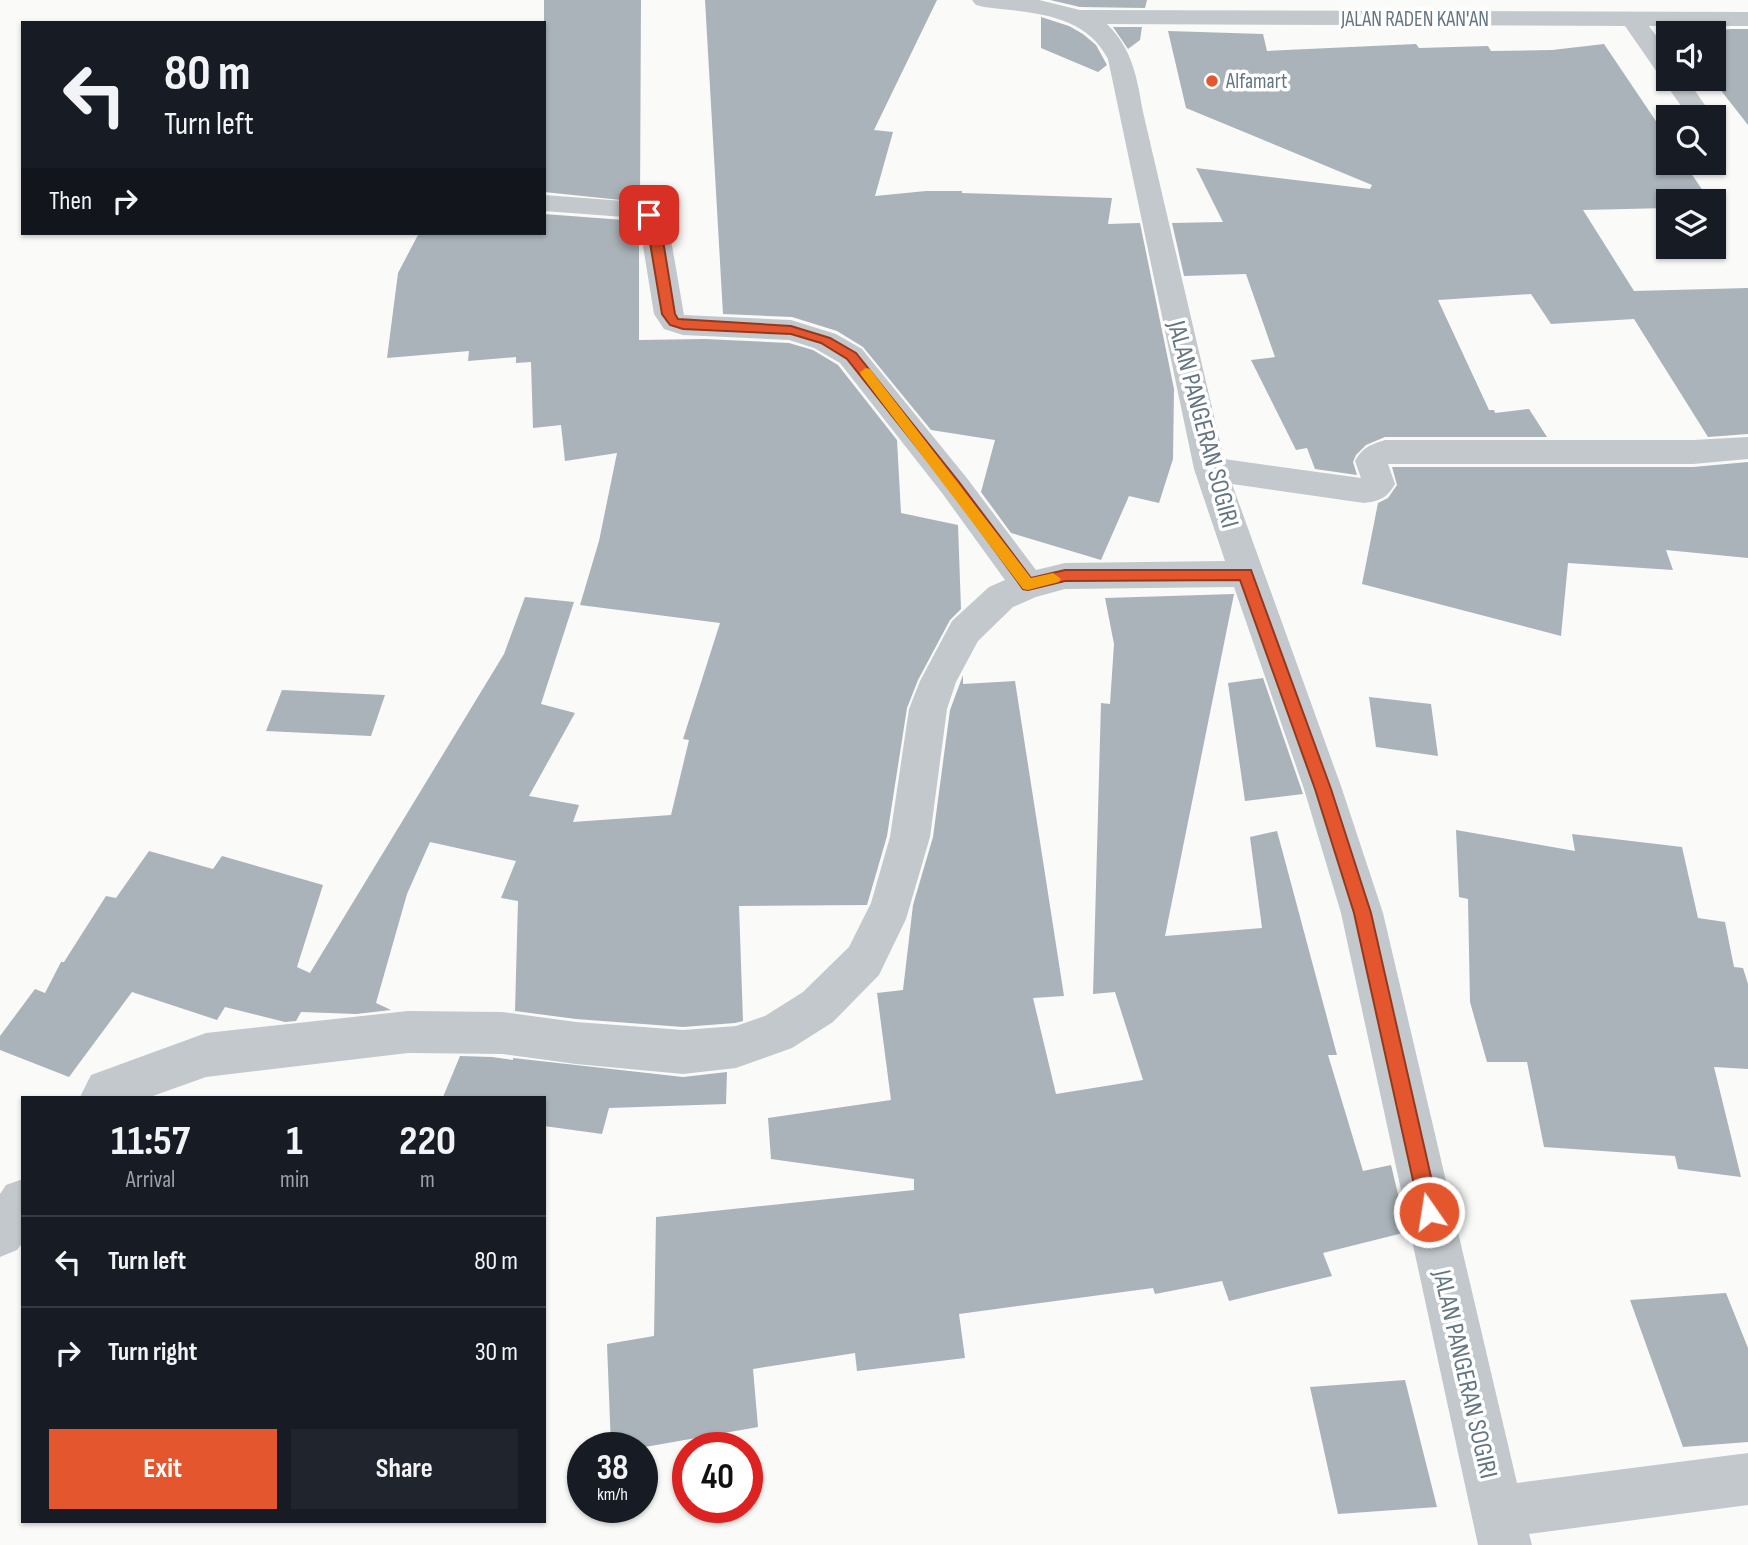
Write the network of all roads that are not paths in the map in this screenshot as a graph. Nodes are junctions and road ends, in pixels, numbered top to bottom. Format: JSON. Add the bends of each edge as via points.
{"nodes":[{"id":1,"x":984,"y":0,"type":"edge"},
{"id":2,"x":1185,"y":8,"type":"edge"},
{"id":3,"x":1387,"y":10,"type":"edge"},
{"id":4,"x":1082,"y":17,"type":"junction"},
{"id":5,"x":1632,"y":19,"type":"junction"},
{"id":6,"x":1748,"y":19,"type":"edge"},
{"id":7,"x":1656,"y":53,"type":"edge"},
{"id":8,"x":546,"y":202,"type":"edge"},
{"id":9,"x":1748,"y":448,"type":"edge"},
{"id":10,"x":1210,"y":469,"type":"junction"},
{"id":11,"x":1245,"y":574,"type":"junction"},
{"id":12,"x":1028,"y":585,"type":"junction"},
{"id":13,"x":103,"y":1096,"type":"edge"},
{"id":14,"x":21,"y":1205,"type":"edge"},
{"id":15,"x":0,"y":1233,"type":"edge"},
{"id":16,"x":1748,"y":1479,"type":"edge"},
{"id":17,"x":1501,"y":1528,"type":"edge"}],
"edges":[{"from":1,"to":4,"type":"street"},
{"from":2,"to":3,"type":"street","name":"JALAN RADEN KAN'AN"},
{"from":2,"to":4,"type":"street","name":"JALAN RADEN KAN'AN"},
{"from":3,"to":5,"type":"street","name":"JALAN RADEN KAN'AN"},
{"from":4,"to":10,"type":"street","name":"JALAN PANGERAN SOGIRI","via":[[1105,34],[1120,58]]},
{"from":5,"to":6,"type":"street","name":"JALAN RADEN KAN'AN"},
{"from":5,"to":7,"type":"street"},
{"from":8,"to":12,"type":"street","via":[[649,215],[654,222],[668,314],[674,322],[791,330],[851,356]]},
{"from":9,"to":10,"type":"street","via":[[1693,453],[1385,452],[1371,461],[1379,484],[1364,491]]},
{"from":10,"to":11,"type":"street","name":"JALAN PANGERAN SOGIRI"},
{"from":11,"to":12,"type":"street","via":[[1065,576]]},
{"from":11,"to":17,"type":"street","name":"JALAN PANGERAN SOGIRI","via":[[1323,789],[1362,913]]},
{"from":12,"to":13,"type":"street","via":[[1001,597],[965,631],[937,681],[928,709],[910,837],[891,905],[864,961],[818,1007],[777,1033],[736,1046],[683,1052],[502,1033],[408,1032],[206,1055]]},
{"from":14,"to":15,"type":"street"},
{"from":16,"to":17,"type":"street"}]}
